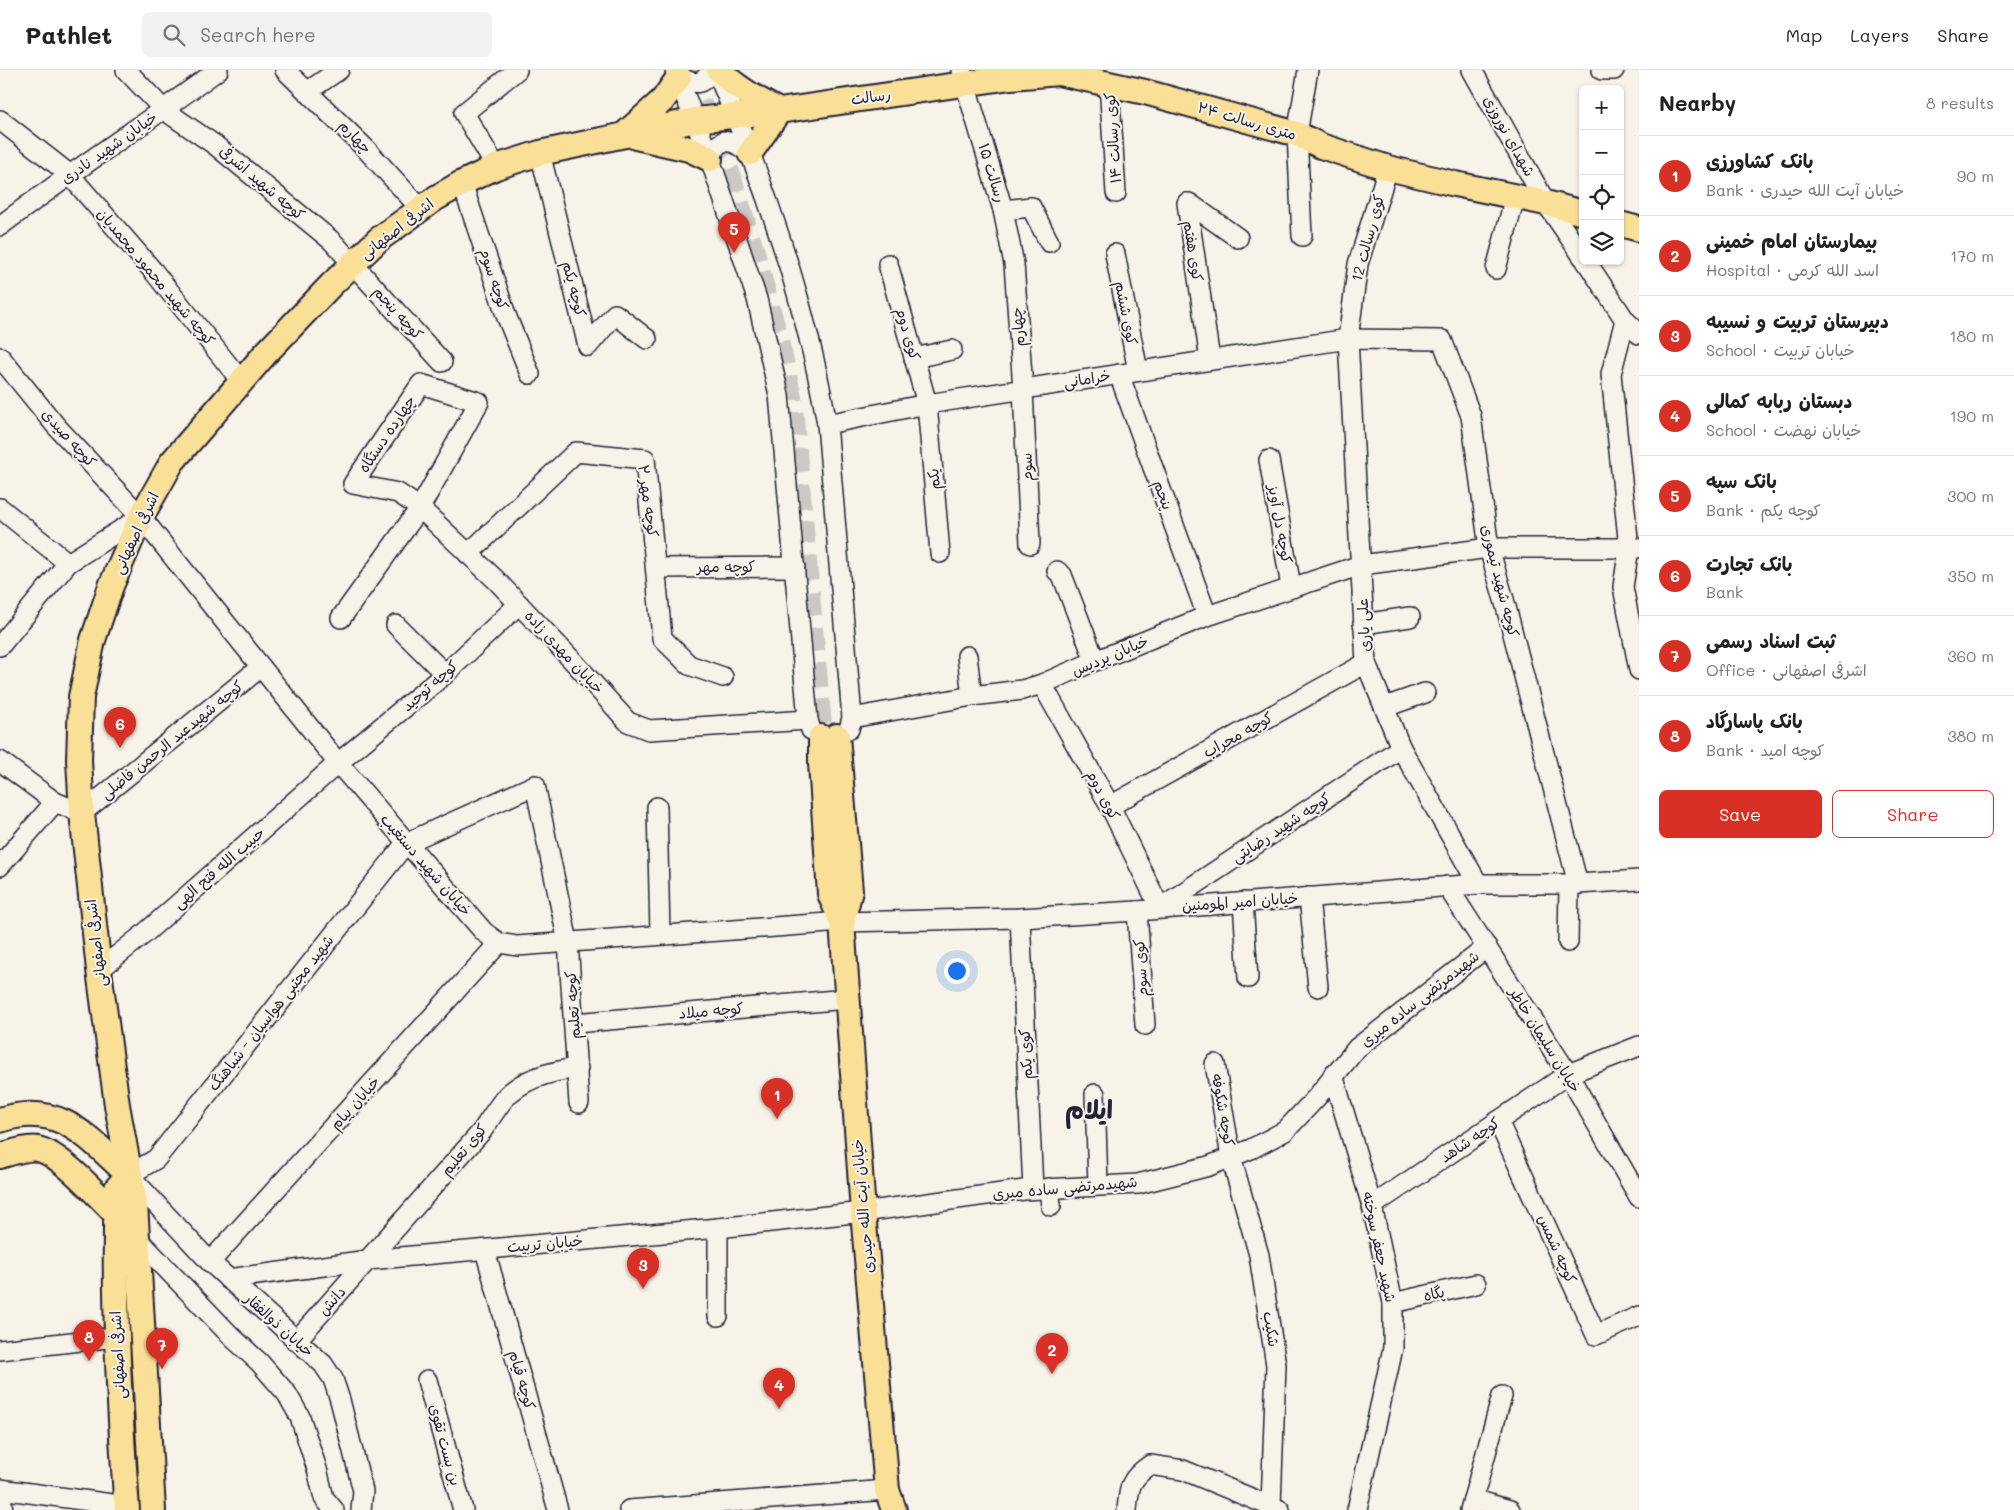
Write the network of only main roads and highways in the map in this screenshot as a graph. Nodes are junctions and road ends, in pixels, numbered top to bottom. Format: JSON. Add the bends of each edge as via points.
{"nodes":[{"id":1,"x":718,"y":70,"type":"edge"},
{"id":2,"x":1059,"y":72,"type":"edge"},
{"id":3,"x":677,"y":73,"type":"edge"},
{"id":4,"x":962,"y":77,"type":"edge"},
{"id":5,"x":779,"y":111,"type":"junction"},
{"id":6,"x":696,"y":120,"type":"joint"},
{"id":7,"x":624,"y":135,"type":"junction"},
{"id":8,"x":750,"y":153,"type":"road end"},
{"id":9,"x":710,"y":159,"type":"road end"},
{"id":10,"x":1579,"y":212,"type":"edge"},
{"id":11,"x":1624,"y":225,"type":"edge"},
{"id":12,"x":1639,"y":229,"type":"edge"},
{"id":13,"x":822,"y":731,"type":"tunnel mouth"},
{"id":14,"x":0,"y":1120,"type":"edge"},
{"id":15,"x":0,"y":1156,"type":"edge"},
{"id":16,"x":129,"y":1175,"type":"junction"},
{"id":17,"x":116,"y":1214,"type":"junction"},
{"id":18,"x":887,"y":1503,"type":"edge"},
{"id":19,"x":127,"y":1508,"type":"edge"},
{"id":20,"x":153,"y":1510,"type":"edge"}],
"edges":[{"from":1,"to":5,"type":"main road","via":[[730,82]]},
{"from":2,"to":4,"type":"main road","name":"۲۴ متری رسالت"},
{"from":2,"to":10,"type":"main road","name":"۲۴ متری رسالت","via":[[1297,134],[1321,146],[1388,168]]},
{"from":3,"to":7,"type":"main road","via":[[663,100]]},
{"from":4,"to":5,"type":"main road","name":"رسالت"},
{"from":5,"to":6,"type":"main road","name":"رسالت"},
{"from":5,"to":8,"type":"main road"},
{"from":6,"to":7,"type":"main road","name":"اشرفی اصفهانی"},
{"from":7,"to":9,"type":"main road","via":[[689,149]]},
{"from":7,"to":16,"type":"main road","name":"اشرفی اصفهانی","via":[[540,153],[496,167],[462,183],[379,239],[279,340],[172,462],[141,517],[93,640],[81,697],[79,760],[99,970]]},
{"from":11,"to":12,"type":"main road"},
{"from":13,"to":18,"type":"main road","name":"خیابان آیت الله حیدری","via":[[850,891],[842,922]]},
{"from":14,"to":16,"type":"main road","via":[[43,1114],[64,1121],[78,1129]]},
{"from":15,"to":17,"type":"main road","via":[[36,1149],[48,1152]]},
{"from":16,"to":17,"type":"main road","name":"اشرفی اصفهانی","via":[[117,1188]]},
{"from":16,"to":20,"type":"main road","name":"اشرفی اصفهانی","via":[[138,1238]]},
{"from":17,"to":19,"type":"main road","name":"اشرفی اصفهانی","via":[[116,1337]]}]}
